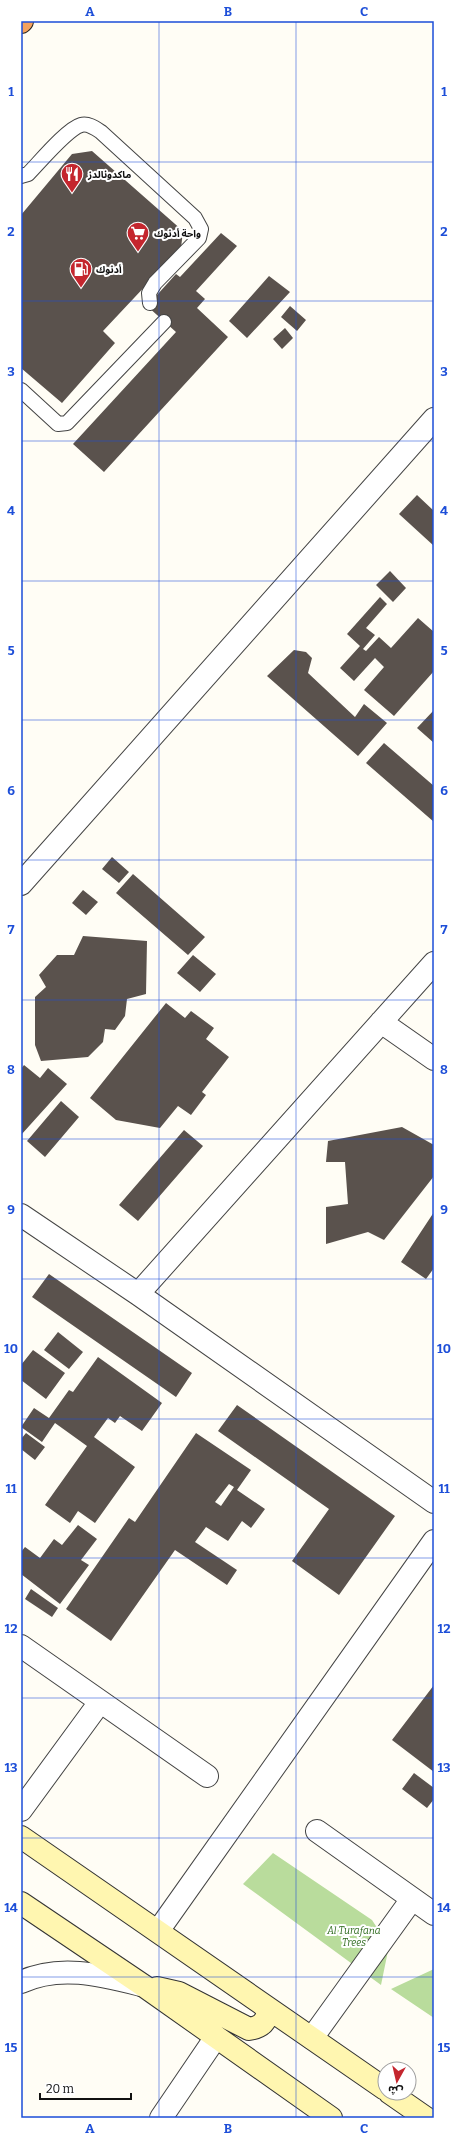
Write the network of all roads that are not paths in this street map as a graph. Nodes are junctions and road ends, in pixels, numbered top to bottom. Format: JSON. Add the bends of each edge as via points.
{"nodes":[{"id":1,"x":21,"y":176,"type":"edge"},
{"id":2,"x":150,"y":303,"type":"dead end"},
{"id":3,"x":164,"y":322,"type":"dead end"},
{"id":4,"x":21,"y":390,"type":"edge"},
{"id":5,"x":434,"y":419,"type":"edge"},
{"id":6,"x":21,"y":884,"type":"edge"},
{"id":7,"x":434,"y":962,"type":"edge"},
{"id":8,"x":381,"y":1022,"type":"junction"},
{"id":9,"x":434,"y":1059,"type":"edge"},
{"id":10,"x":21,"y":1215,"type":"edge"},
{"id":11,"x":138,"y":1294,"type":"junction"},
{"id":12,"x":434,"y":1502,"type":"edge"},
{"id":13,"x":434,"y":1542,"type":"edge"},
{"id":14,"x":21,"y":1646,"type":"edge"},
{"id":15,"x":100,"y":1702,"type":"junction"},
{"id":16,"x":207,"y":1776,"type":"dead end"},
{"id":17,"x":21,"y":1810,"type":"edge"},
{"id":18,"x":318,"y":1831,"type":"dead end"},
{"id":19,"x":21,"y":1837,"type":"edge"},
{"id":20,"x":412,"y":1899,"type":"junction"},
{"id":21,"x":21,"y":1902,"type":"edge"},
{"id":22,"x":434,"y":1914,"type":"edge"},
{"id":23,"x":158,"y":1931,"type":"junction"},
{"id":24,"x":21,"y":1982,"type":"edge"},
{"id":25,"x":144,"y":1986,"type":"junction"},
{"id":26,"x":269,"y":2009,"type":"junction"},
{"id":27,"x":216,"y":2037,"type":"junction"},
{"id":28,"x":312,"y":2038,"type":"junction"},
{"id":29,"x":377,"y":2083,"type":"edge"},
{"id":30,"x":402,"y":2101,"type":"edge"},
{"id":31,"x":161,"y":2118,"type":"edge"},
{"id":32,"x":331,"y":2118,"type":"edge"},
{"id":33,"x":426,"y":2118,"type":"edge"}],
"edges":[{"from":1,"to":2,"type":"lane","via":[[28,174],[72,129],[82,125],[92,126],[195,218],[201,229],[199,238],[155,283],[149,294]]},
{"from":3,"to":4,"type":"lane","via":[[68,423],[58,424]]},
{"from":5,"to":6,"type":"street"},
{"from":7,"to":8,"type":"street"},
{"from":8,"to":9,"type":"street"},
{"from":8,"to":11,"type":"street"},
{"from":10,"to":11,"type":"street"},
{"from":11,"to":12,"type":"street"},
{"from":13,"to":23,"type":"street"},
{"from":14,"to":15,"type":"street"},
{"from":15,"to":16,"type":"street"},
{"from":15,"to":17,"type":"street"},
{"from":18,"to":20,"type":"street"},
{"from":19,"to":23,"type":"main road"},
{"from":20,"to":22,"type":"street"},
{"from":20,"to":28,"type":"street"},
{"from":21,"to":25,"type":"main road"},
{"from":23,"to":26,"type":"main road"},
{"from":24,"to":25,"type":"street","via":[[58,1972],[82,1972]]},
{"from":25,"to":26,"type":"main road","via":[[179,1993],[249,2029],[259,2027],[267,2019]]},
{"from":25,"to":27,"type":"main road"},
{"from":26,"to":28,"type":"main road"},
{"from":27,"to":31,"type":"street"},
{"from":27,"to":32,"type":"main road"},
{"from":28,"to":29,"type":"main road"},
{"from":30,"to":33,"type":"main road"}]}
